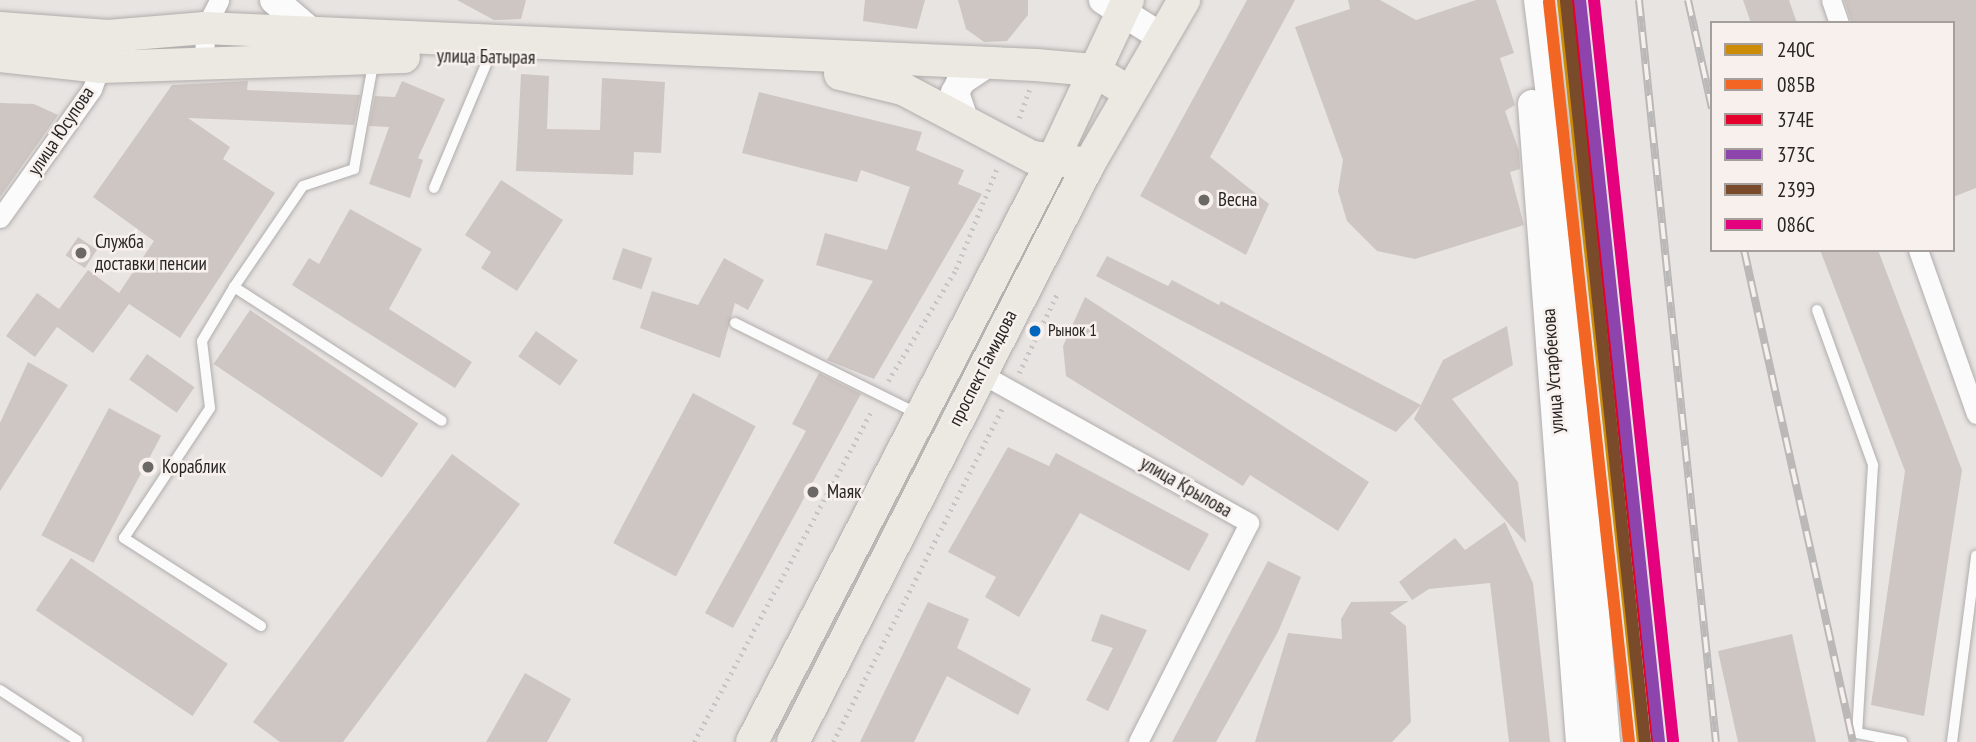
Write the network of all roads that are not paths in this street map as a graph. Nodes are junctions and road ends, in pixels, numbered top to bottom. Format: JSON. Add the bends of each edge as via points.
{"nodes":[{"id":1,"x":219,"y":0,"type":"edge"},
{"id":2,"x":274,"y":0,"type":"edge"},
{"id":3,"x":1184,"y":0,"type":"edge"},
{"id":4,"x":1522,"y":0,"type":"edge"},
{"id":5,"x":1538,"y":0,"type":"edge"},
{"id":6,"x":1831,"y":0,"type":"edge"},
{"id":7,"x":1118,"y":3,"type":"edge"},
{"id":8,"x":1838,"y":21,"type":"edge"},
{"id":9,"x":0,"y":28,"type":"edge"},
{"id":10,"x":205,"y":28,"type":"junction"},
{"id":11,"x":108,"y":36,"type":"junction"},
{"id":12,"x":1163,"y":38,"type":"junction"},
{"id":13,"x":316,"y":48,"type":"junction"},
{"id":14,"x":376,"y":48,"type":"junction"},
{"id":15,"x":494,"y":48,"type":"junction"},
{"id":16,"x":0,"y":56,"type":"edge"},
{"id":17,"x":204,"y":62,"type":"junction"},
{"id":18,"x":985,"y":65,"type":"junction"},
{"id":19,"x":101,"y":67,"type":"junction"},
{"id":20,"x":1093,"y":70,"type":"junction"},
{"id":21,"x":1129,"y":92,"type":"junction"},
{"id":22,"x":964,"y":119,"type":"junction"},
{"id":23,"x":1052,"y":162,"type":"junction"},
{"id":24,"x":1089,"y":164,"type":"junction"},
{"id":25,"x":434,"y":188,"type":"dead end"},
{"id":26,"x":0,"y":218,"type":"edge"},
{"id":27,"x":1919,"y":252,"type":"edge"},
{"id":28,"x":234,"y":287,"type":"junction"},
{"id":29,"x":1816,"y":310,"type":"dead end"},
{"id":30,"x":735,"y":323,"type":"dead end"},
{"id":31,"x":980,"y":373,"type":"junction"},
{"id":32,"x":918,"y":414,"type":"junction"},
{"id":33,"x":1976,"y":414,"type":"edge"},
{"id":34,"x":442,"y":421,"type":"dead end"},
{"id":35,"x":849,"y":555,"type":"junction"},
{"id":36,"x":1976,"y":556,"type":"edge"},
{"id":37,"x":883,"y":571,"type":"junction"},
{"id":38,"x":261,"y":626,"type":"dead end"},
{"id":39,"x":0,"y":690,"type":"edge"},
{"id":40,"x":77,"y":740,"type":"dead end"},
{"id":41,"x":752,"y":742,"type":"edge"},
{"id":42,"x":793,"y":742,"type":"edge"},
{"id":43,"x":1138,"y":742,"type":"edge"},
{"id":44,"x":1580,"y":742,"type":"edge"},
{"id":45,"x":1606,"y":742,"type":"edge"},
{"id":46,"x":1902,"y":742,"type":"edge"},
{"id":47,"x":1952,"y":742,"type":"edge"}],
"edges":[{"from":1,"to":10,"type":"street"},
{"from":2,"to":13,"type":"main road"},
{"from":3,"to":12,"type":"main road","name":"проспект Гамидова"},
{"from":4,"to":44,"type":"main road","name":"улица Устарбекова"},
{"from":5,"to":45,"type":"main road","via":[[1558,159]]},
{"from":6,"to":8,"type":"street"},
{"from":7,"to":12,"type":"main road"},
{"from":7,"to":20,"type":"main road","name":"проспект Гамидова"},
{"from":9,"to":11,"type":"main road","name":"улица Батырая"},
{"from":10,"to":11,"type":"main road","name":"улица Батырая"},
{"from":10,"to":13,"type":"main road","name":"улица Батырая"},
{"from":10,"to":17,"type":"street"},
{"from":11,"to":19,"type":"street","name":"улица Юсупова"},
{"from":12,"to":21,"type":"main road","name":"проспект Гамидова"},
{"from":13,"to":14,"type":"main road","name":"улица Батырая"},
{"from":13,"to":17,"type":"main road","name":"улица Батырая"},
{"from":14,"to":15,"type":"main road","name":"улица Батырая"},
{"from":14,"to":28,"type":"lane","via":[[354,169],[303,186]]},
{"from":15,"to":18,"type":"main road","name":"улица Батырая"},
{"from":15,"to":22,"type":"main road","name":"улица Батырая","via":[[823,71],[892,86]]},
{"from":15,"to":25,"type":"lane"},
{"from":16,"to":19,"type":"main road","name":"улица Батырая"},
{"from":17,"to":19,"type":"main road","name":"улица Батырая"},
{"from":18,"to":20,"type":"main road","name":"улица Батырая"},
{"from":18,"to":22,"type":"main road","via":[[961,81],[955,93]]},
{"from":19,"to":26,"type":"street","name":"улица Юсупова","via":[[92,89]]},
{"from":20,"to":21,"type":"main road"},
{"from":20,"to":23,"type":"main road","name":"проспект Гамидова"},
{"from":21,"to":24,"type":"main road","name":"проспект Гамидова"},
{"from":22,"to":23,"type":"main road","name":"улица Батырая","via":[[1008,148]]},
{"from":23,"to":24,"type":"main road","name":"улица Батырая"},
{"from":23,"to":32,"type":"main road","name":"проспект Гамидова"},
{"from":24,"to":31,"type":"main road","name":"проспект Гамидова"},
{"from":27,"to":33,"type":"street"},
{"from":28,"to":34,"type":"lane"},
{"from":28,"to":38,"type":"lane","via":[[202,341],[210,408],[124,538]]},
{"from":29,"to":46,"type":"lane","via":[[1873,465],[1857,733]]},
{"from":30,"to":32,"type":"lane"},
{"from":31,"to":37,"type":"main road","name":"проспект Гамидова"},
{"from":31,"to":43,"type":"street","name":"улица Крылова","via":[[1249,523]]},
{"from":32,"to":35,"type":"main road","name":"проспект Гамидова"},
{"from":35,"to":37,"type":"street"},
{"from":35,"to":41,"type":"main road","name":"проспект Гамидова"},
{"from":36,"to":47,"type":"lane"},
{"from":37,"to":42,"type":"main road","name":"проспект Гамидова"},
{"from":39,"to":40,"type":"lane"}]}
